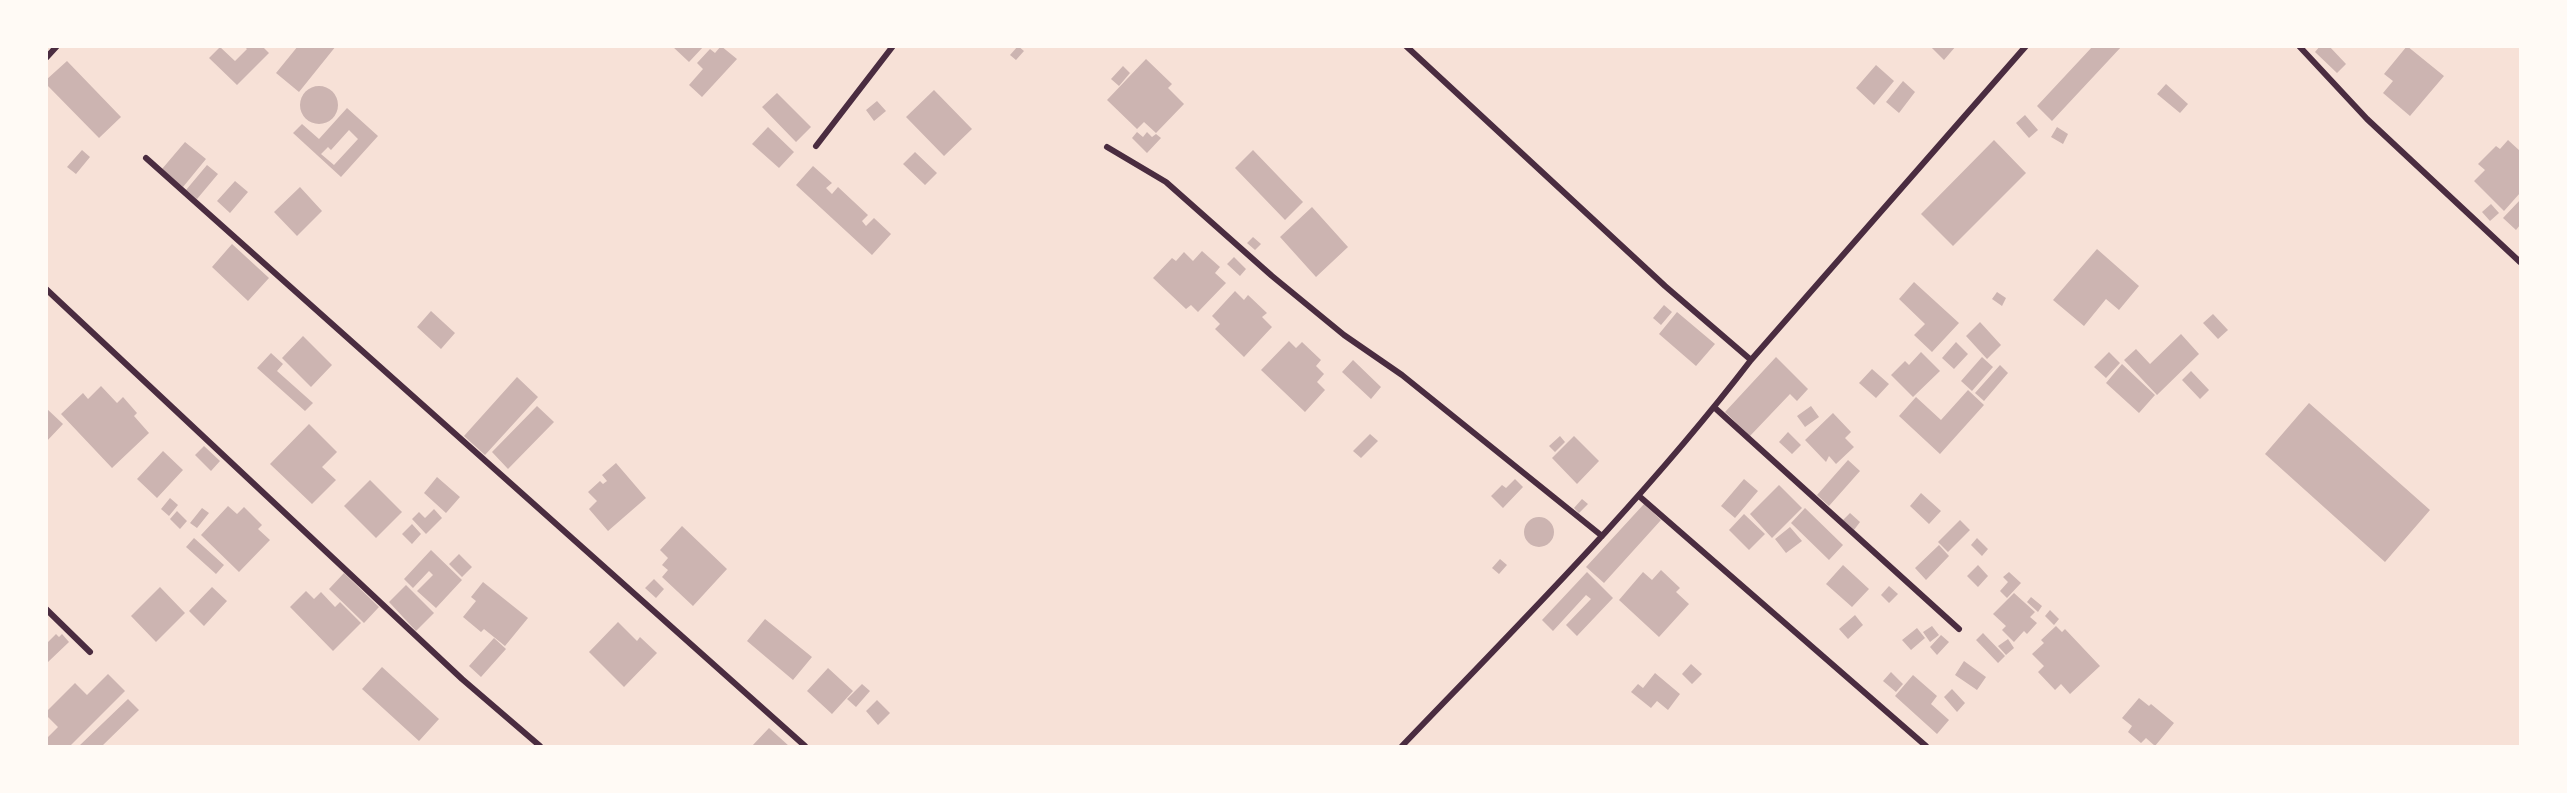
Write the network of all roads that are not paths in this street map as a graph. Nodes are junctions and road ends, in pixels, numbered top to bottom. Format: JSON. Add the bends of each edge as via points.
{"nodes":[{"id":1,"x":57,"y":46,"type":"edge"},
{"id":2,"x":893,"y":46,"type":"edge"},
{"id":3,"x":1407,"y":46,"type":"edge"},
{"id":4,"x":2026,"y":46,"type":"edge"},
{"id":5,"x":2299,"y":46,"type":"edge"},
{"id":6,"x":46,"y":58,"type":"edge"},
{"id":7,"x":816,"y":146,"type":"dead end"},
{"id":8,"x":1107,"y":147,"type":"dead end"},
{"id":9,"x":146,"y":158,"type":"dead end"},
{"id":10,"x":2520,"y":262,"type":"edge"},
{"id":11,"x":46,"y":290,"type":"edge"},
{"id":12,"x":1751,"y":360,"type":"junction"},
{"id":13,"x":1714,"y":408,"type":"junction"},
{"id":14,"x":1639,"y":496,"type":"junction"},
{"id":15,"x":1602,"y":536,"type":"junction"},
{"id":16,"x":46,"y":609,"type":"edge"},
{"id":17,"x":1959,"y":629,"type":"dead end"},
{"id":18,"x":90,"y":652,"type":"dead end"},
{"id":19,"x":540,"y":747,"type":"edge"},
{"id":20,"x":805,"y":747,"type":"edge"},
{"id":21,"x":1402,"y":747,"type":"edge"},
{"id":22,"x":1926,"y":747,"type":"edge"}],
"edges":[{"from":1,"to":6,"type":"street"},
{"from":2,"to":7,"type":"street"},
{"from":3,"to":12,"type":"street","via":[[1665,286]]},
{"from":4,"to":12,"type":"street"},
{"from":5,"to":10,"type":"street","via":[[2367,118]]},
{"from":8,"to":15,"type":"street","via":[[1166,182],[1344,335],[1402,375]]},
{"from":9,"to":20,"type":"street"},
{"from":11,"to":19,"type":"street","via":[[462,679]]},
{"from":12,"to":13,"type":"street"},
{"from":13,"to":14,"type":"street"},
{"from":13,"to":17,"type":"street"},
{"from":14,"to":15,"type":"street"},
{"from":14,"to":22,"type":"street"},
{"from":15,"to":21,"type":"street"},
{"from":16,"to":18,"type":"street"}]}
